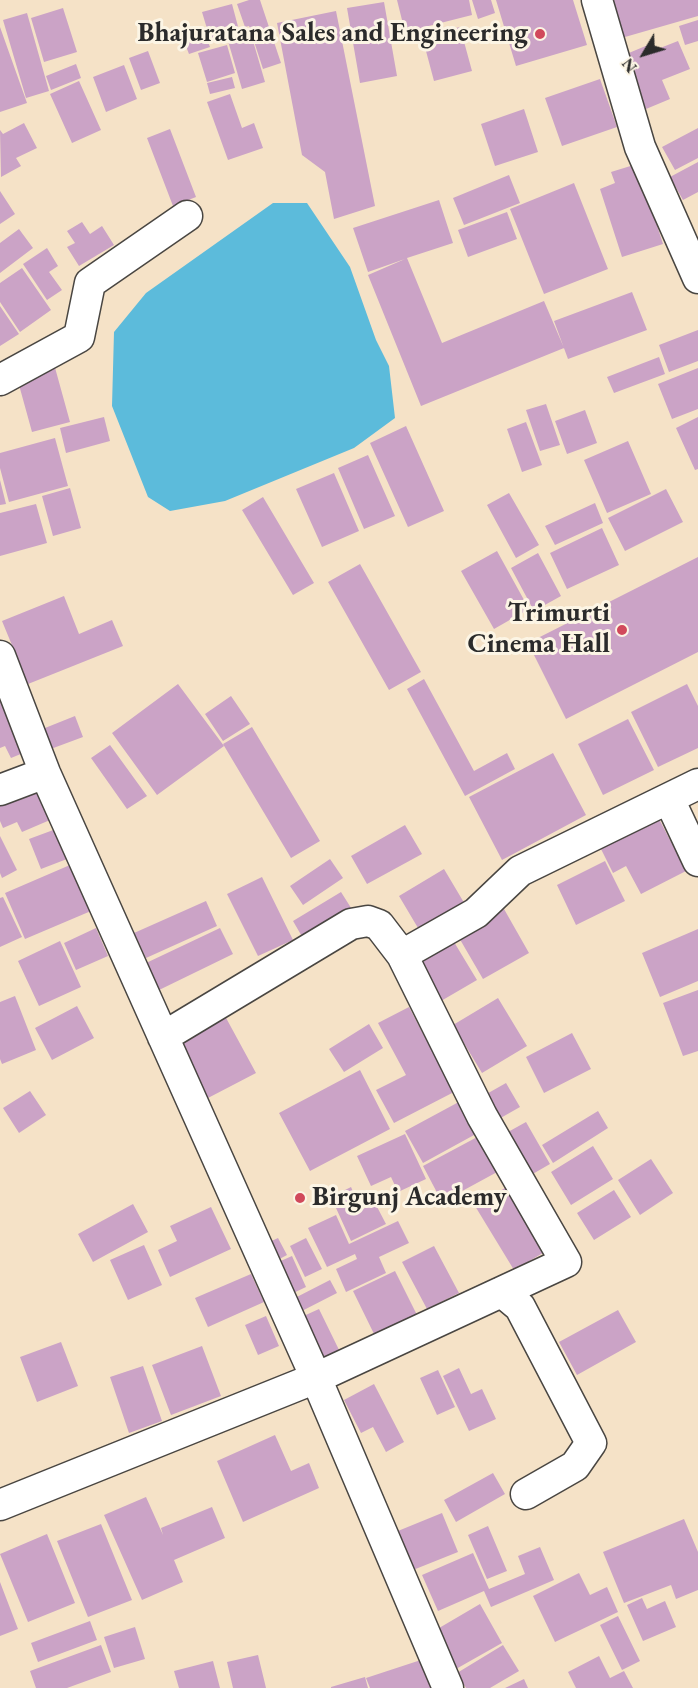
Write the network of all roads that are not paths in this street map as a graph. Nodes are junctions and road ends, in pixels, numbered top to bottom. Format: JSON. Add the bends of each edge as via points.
{"nodes":[{"id":1,"x":597,"y":0,"type":"edge"},
{"id":2,"x":187,"y":216,"type":"dead end"},
{"id":3,"x":698,"y":278,"type":"edge"},
{"id":4,"x":0,"y":380,"type":"edge"},
{"id":5,"x":0,"y":656,"type":"edge"},
{"id":6,"x":45,"y":773,"type":"junction"},
{"id":7,"x":698,"y":784,"type":"edge"},
{"id":8,"x":0,"y":790,"type":"edge"},
{"id":9,"x":669,"y":799,"type":"junction"},
{"id":10,"x":698,"y":861,"type":"edge"},
{"id":11,"x":402,"y":955,"type":"junction"},
{"id":12,"x":163,"y":1036,"type":"junction"},
{"id":13,"x":502,"y":1292,"type":"junction"},
{"id":14,"x":316,"y":1378,"type":"junction"},
{"id":15,"x":526,"y":1494,"type":"dead end"},
{"id":16,"x":0,"y":1505,"type":"edge"},
{"id":17,"x":448,"y":1688,"type":"edge"}],
"edges":[{"from":1,"to":3,"type":"street","via":[[640,147]]},
{"from":2,"to":4,"type":"street","via":[[90,283],[79,337]]},
{"from":5,"to":6,"type":"street"},
{"from":6,"to":8,"type":"street"},
{"from":6,"to":12,"type":"street"},
{"from":7,"to":9,"type":"street"},
{"from":9,"to":10,"type":"street"},
{"from":9,"to":11,"type":"street","via":[[520,871],[476,913]]},
{"from":11,"to":12,"type":"street","via":[[379,925],[368,921],[351,924]]},
{"from":11,"to":13,"type":"street","via":[[482,1116],[566,1262]]},
{"from":12,"to":14,"type":"street"},
{"from":13,"to":14,"type":"street"},
{"from":13,"to":15,"type":"street","via":[[520,1307],[591,1443],[575,1466]]},
{"from":14,"to":16,"type":"street"},
{"from":14,"to":17,"type":"street"}]}
